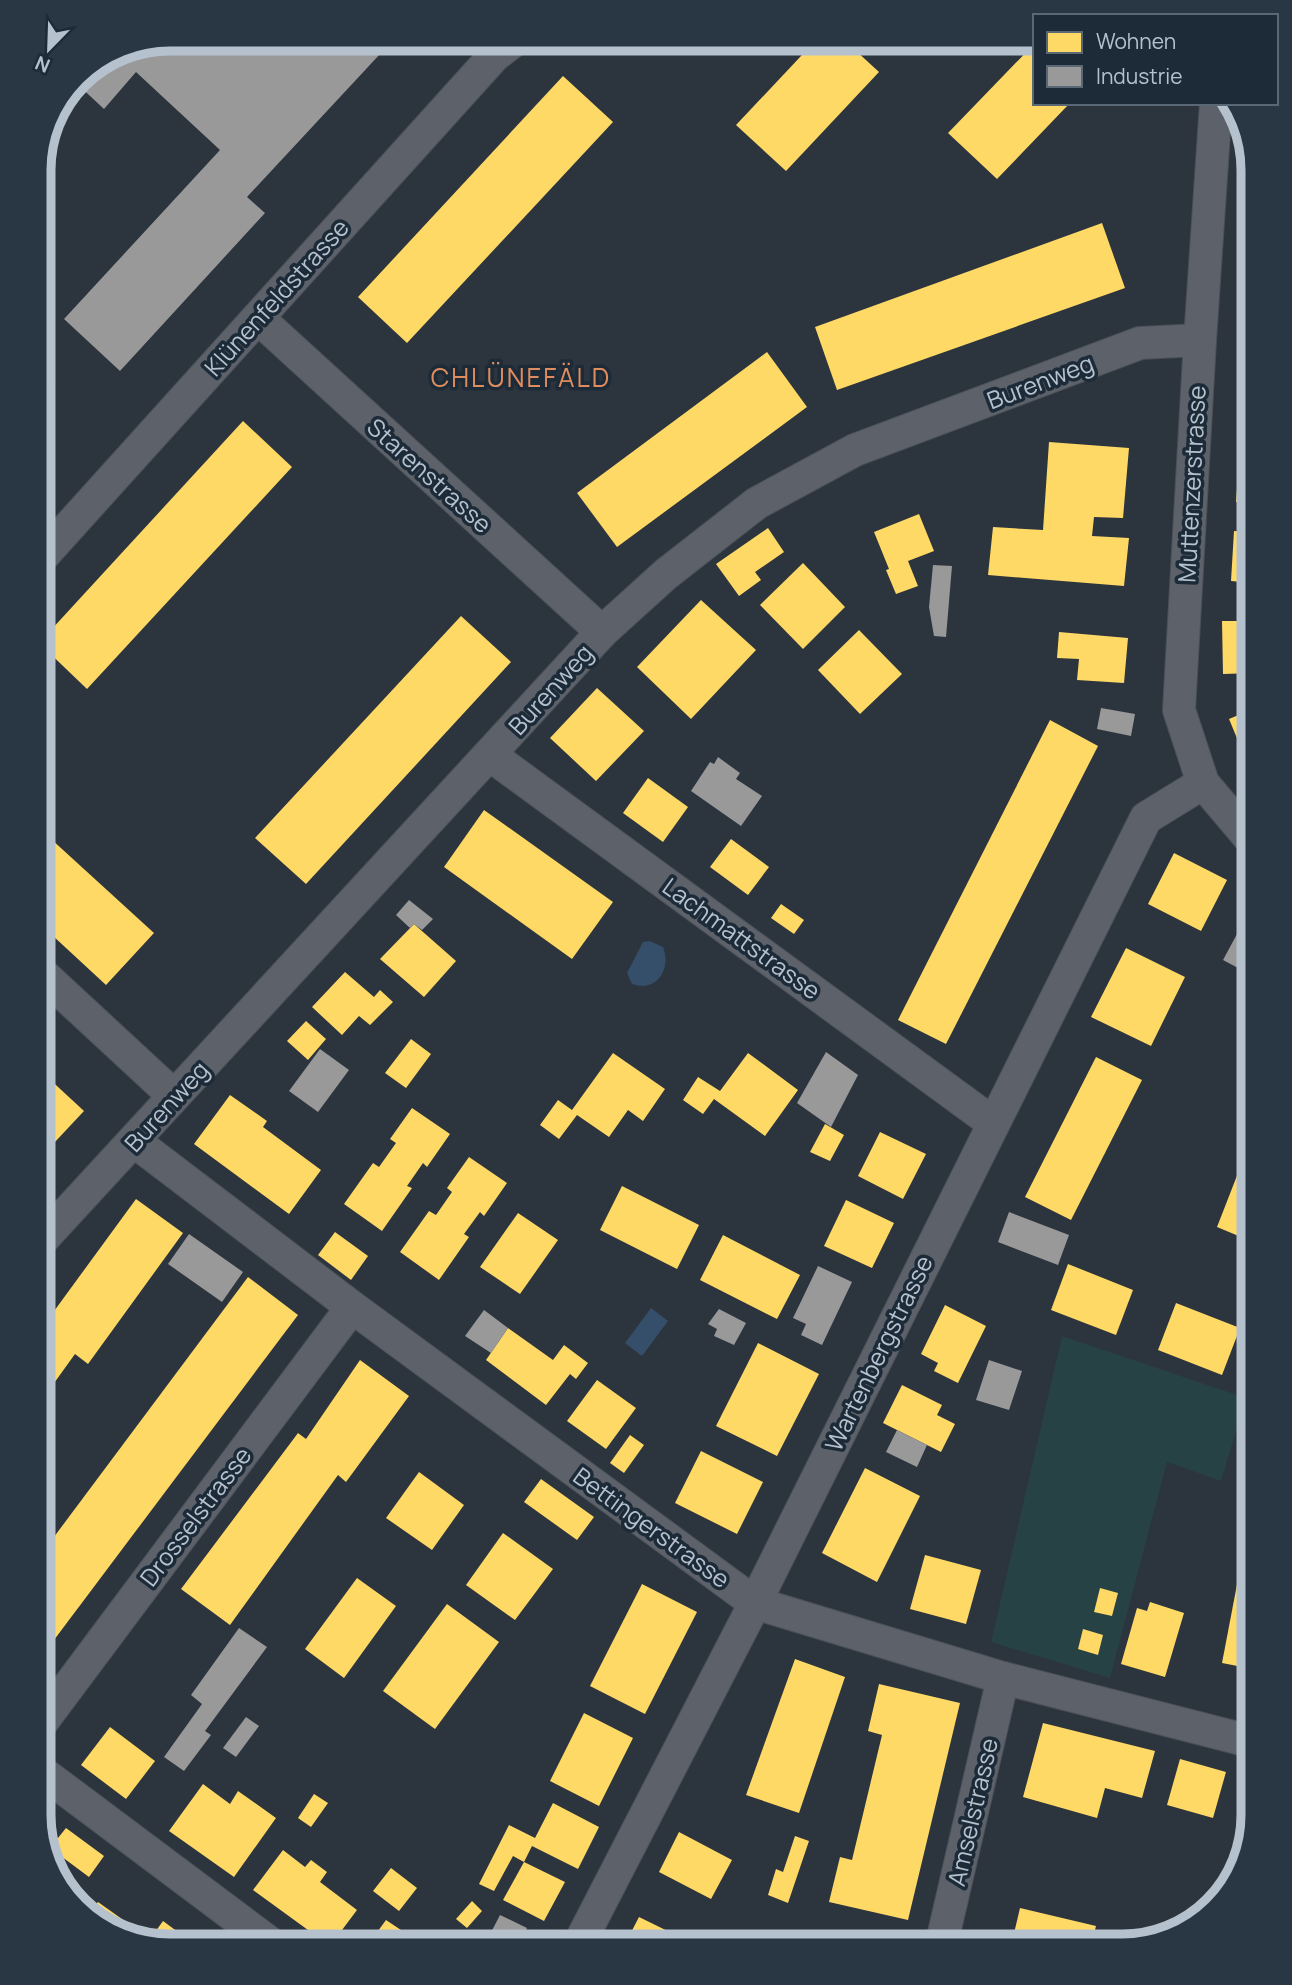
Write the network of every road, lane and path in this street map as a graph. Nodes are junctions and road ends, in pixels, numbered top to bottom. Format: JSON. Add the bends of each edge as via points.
{"nodes":[{"id":1,"x":500,"y":51,"type":"edge"},
{"id":2,"x":1216,"y":105,"type":"edge"},
{"id":3,"x":258,"y":318,"type":"junction"},
{"id":4,"x":1200,"y":340,"type":"junction"},
{"id":5,"x":51,"y":547,"type":"edge"},
{"id":6,"x":602,"y":632,"type":"junction"},
{"id":7,"x":490,"y":755,"type":"junction"},
{"id":8,"x":1203,"y":783,"type":"junction"},
{"id":9,"x":1241,"y":827,"type":"edge"},
{"id":10,"x":51,"y":982,"type":"edge"},
{"id":11,"x":174,"y":1096,"type":"junction"},
{"id":12,"x":993,"y":1123,"type":"junction"},
{"id":13,"x":134,"y":1141,"type":"junction"},
{"id":14,"x":51,"y":1230,"type":"edge"},
{"id":15,"x":352,"y":1307,"type":"junction"},
{"id":16,"x":755,"y":1602,"type":"junction"},
{"id":17,"x":1003,"y":1678,"type":"junction"},
{"id":18,"x":51,"y":1709,"type":"edge"},
{"id":19,"x":1241,"y":1739,"type":"edge"},
{"id":20,"x":51,"y":1780,"type":"edge"},
{"id":21,"x":258,"y":1934,"type":"edge"},
{"id":22,"x":584,"y":1934,"type":"edge"},
{"id":23,"x":943,"y":1934,"type":"edge"}],
"edges":[{"from":1,"to":3,"type":"street","name":"Klünenfeldstrasse"},
{"from":2,"to":4,"type":"street","name":"Muttenzerstrasse"},
{"from":3,"to":5,"type":"street","name":"Klünenfeldstrasse"},
{"from":3,"to":6,"type":"street","name":"Starenstrasse"},
{"from":4,"to":6,"type":"street","name":"Burenweg","via":[[1140,343],[855,450],[757,503],[666,574]]},
{"from":4,"to":8,"type":"street","name":"Muttenzerstrasse","via":[[1179,710]]},
{"from":6,"to":7,"type":"street","name":"Burenweg"},
{"from":7,"to":11,"type":"street","name":"Burenweg"},
{"from":7,"to":12,"type":"street","name":"Lachmattstrasse"},
{"from":8,"to":9,"type":"street","name":"Muttenzerstrasse"},
{"from":8,"to":12,"type":"street","name":"Wartenbergstrasse","via":[[1146,818]]},
{"from":10,"to":11,"type":"street"},
{"from":11,"to":13,"type":"street","name":"Burenweg"},
{"from":12,"to":16,"type":"street","name":"Wartenbergstrasse"},
{"from":13,"to":14,"type":"street","name":"Burenweg"},
{"from":13,"to":15,"type":"street","name":"Bettingerstrasse"},
{"from":15,"to":16,"type":"street","name":"Bettingerstrasse"},
{"from":15,"to":18,"type":"street","name":"Drosselstrasse"},
{"from":16,"to":17,"type":"street","name":"Bettingerstrasse"},
{"from":16,"to":22,"type":"street","name":"Wartenbergstrasse"},
{"from":17,"to":19,"type":"street","name":"Bettingerstrasse"},
{"from":17,"to":23,"type":"street","name":"Amselstrasse"},
{"from":20,"to":21,"type":"street"}]}
